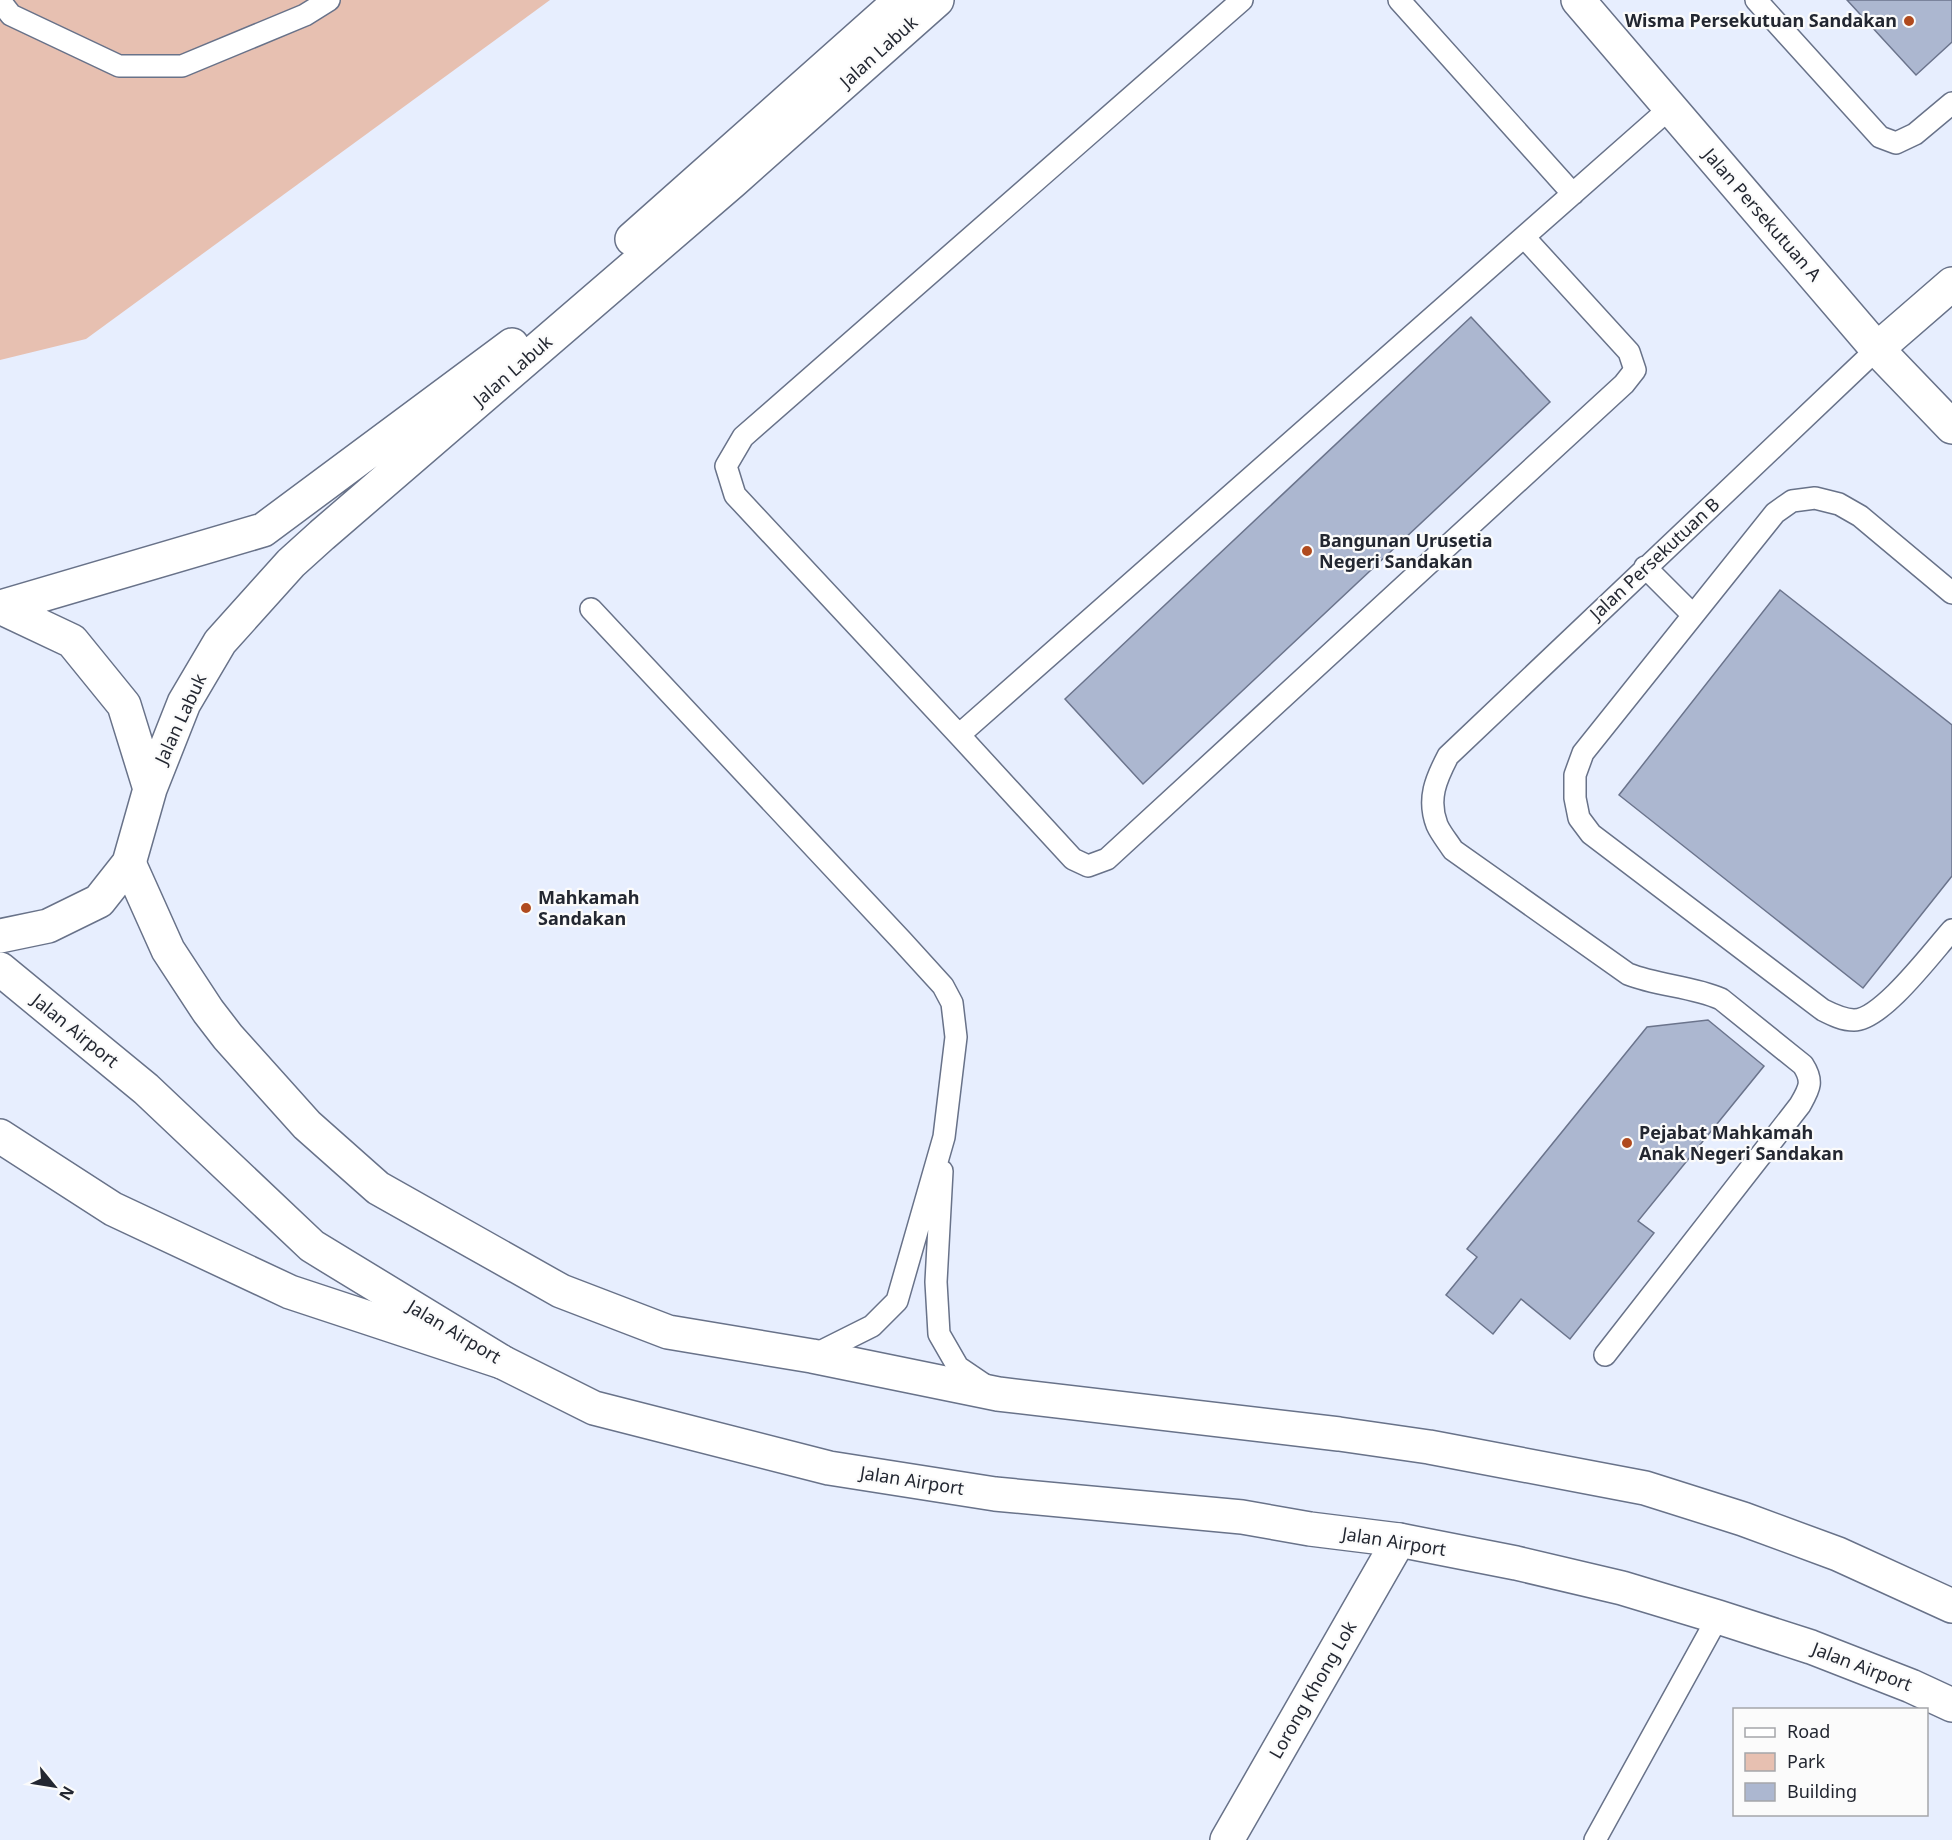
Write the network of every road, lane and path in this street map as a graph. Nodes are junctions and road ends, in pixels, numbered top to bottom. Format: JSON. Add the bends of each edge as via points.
{"nodes":[{"id":1,"x":329,"y":0,"type":"edge"},
{"id":2,"x":901,"y":0,"type":"edge"},
{"id":3,"x":937,"y":0,"type":"edge"},
{"id":4,"x":1242,"y":0,"type":"edge"},
{"id":5,"x":1399,"y":0,"type":"edge"},
{"id":6,"x":1578,"y":0,"type":"edge"},
{"id":7,"x":1756,"y":0,"type":"edge"},
{"id":8,"x":0,"y":1,"type":"edge"},
{"id":9,"x":1952,"y":104,"type":"edge"},
{"id":10,"x":1670,"y":108,"type":"junction"},
{"id":11,"x":1573,"y":194,"type":"junction"},
{"id":12,"x":1524,"y":237,"type":"junction"},
{"id":13,"x":1952,"y":284,"type":"edge"},
{"id":14,"x":1877,"y":349,"type":"junction"},
{"id":15,"x":1952,"y":427,"type":"edge"},
{"id":16,"x":1645,"y":567,"type":"junction"},
{"id":17,"x":1952,"y":593,"type":"edge"},
{"id":18,"x":0,"y":607,"type":"edge"},
{"id":19,"x":591,"y":609,"type":"dead end"},
{"id":20,"x":1693,"y":615,"type":"junction"},
{"id":21,"x":959,"y":735,"type":"junction"},
{"id":22,"x":150,"y":789,"type":"junction"},
{"id":23,"x":129,"y":863,"type":"junction"},
{"id":24,"x":1952,"y":930,"type":"edge"},
{"id":25,"x":0,"y":936,"type":"edge"},
{"id":26,"x":0,"y":969,"type":"edge"},
{"id":27,"x":0,"y":1136,"type":"edge"},
{"id":28,"x":944,"y":1137,"type":"junction"},
{"id":29,"x":1605,"y":1355,"type":"dead end"},
{"id":30,"x":812,"y":1356,"type":"junction"},
{"id":31,"x":502,"y":1362,"type":"junction"},
{"id":32,"x":998,"y":1394,"type":"junction"},
{"id":33,"x":1399,"y":1540,"type":"junction"},
{"id":34,"x":1952,"y":1606,"type":"edge"},
{"id":35,"x":1718,"y":1617,"type":"junction"},
{"id":36,"x":1952,"y":1705,"type":"edge"},
{"id":37,"x":1227,"y":1840,"type":"edge"},
{"id":38,"x":1595,"y":1840,"type":"edge"}],
"edges":[{"from":1,"to":8,"type":"lane","via":[[305,15],[182,66],[119,66],[11,15]]},
{"from":2,"to":18,"type":"main road","name":"Jalan Labuk","via":[[511,346],[262,530]]},
{"from":3,"to":22,"type":"main road","name":"Jalan Labuk","via":[[734,182],[291,563],[220,642],[184,703]]},
{"from":4,"to":21,"type":"lane","via":[[743,437],[726,466],[735,495]]},
{"from":5,"to":11,"type":"lane"},
{"from":6,"to":10,"type":"main road","name":"Jalan Persekutuan A"},
{"from":7,"to":9,"type":"lane","via":[[1880,137],[1896,143],[1915,134]]},
{"from":10,"to":11,"type":"lane"},
{"from":10,"to":14,"type":"main road","name":"Jalan Persekutuan A"},
{"from":11,"to":12,"type":"lane"},
{"from":12,"to":21,"type":"lane"},
{"from":12,"to":21,"type":"lane","via":[[1629,352],[1635,370],[1107,859],[1088,866],[1072,859]]},
{"from":13,"to":14,"type":"main road","name":"Jalan Persekutuan B"},
{"from":14,"to":15,"type":"main road","name":"Jalan Persekutuan A"},
{"from":14,"to":16,"type":"lane","name":"Jalan Persekutuan B"},
{"from":16,"to":20,"type":"lane"},
{"from":16,"to":29,"type":"lane","name":"Jalan Persekutuan B","via":[[1448,756],[1436,780],[1433,804],[1438,826],[1454,850],[1467,860],[1628,974],[1721,999],[1803,1065],[1809,1075],[1809,1090],[1800,1106]]},
{"from":17,"to":20,"type":"lane","via":[[1860,516],[1839,504],[1815,498],[1792,501],[1775,513]]},
{"from":18,"to":22,"type":"main road","via":[[72,641],[117,695],[124,705]]},
{"from":19,"to":28,"type":"lane","via":[[943,987],[952,1003],[957,1037]]},
{"from":20,"to":24,"type":"lane","via":[[1584,753],[1575,775],[1575,798],[1579,818],[1591,834],[1823,1010],[1840,1018],[1856,1020],[1888,1003]]},
{"from":22,"to":23,"type":"main road","name":"Jalan Labuk"},
{"from":23,"to":25,"type":"main road","via":[[99,901],[48,927]]},
{"from":23,"to":30,"type":"main road","via":[[168,950],[208,1011],[307,1125],[378,1188],[561,1291],[668,1332]]},
{"from":26,"to":31,"type":"main road","name":"Jalan Airport","via":[[147,1089],[312,1246]]},
{"from":27,"to":31,"type":"main road","via":[[113,1209],[290,1292]]},
{"from":28,"to":30,"type":"lane","via":[[897,1301],[872,1326]]},
{"from":28,"to":32,"type":"lane","via":[[936,1282],[939,1334],[958,1366]]},
{"from":30,"to":32,"type":"main road"},
{"from":31,"to":33,"type":"main road","name":"Jalan Airport","via":[[594,1408],[829,1468],[994,1494],[1242,1517]]},
{"from":32,"to":34,"type":"main road","via":[[1429,1447],[1645,1488],[1839,1554]]},
{"from":33,"to":35,"type":"main road","name":"Jalan Airport","via":[[1622,1588]]},
{"from":33,"to":37,"type":"main road","name":"Lorong Khong Lok"},
{"from":35,"to":36,"type":"main road","name":"Jalan Airport","via":[[1811,1647]]},
{"from":35,"to":38,"type":"lane"}]}
